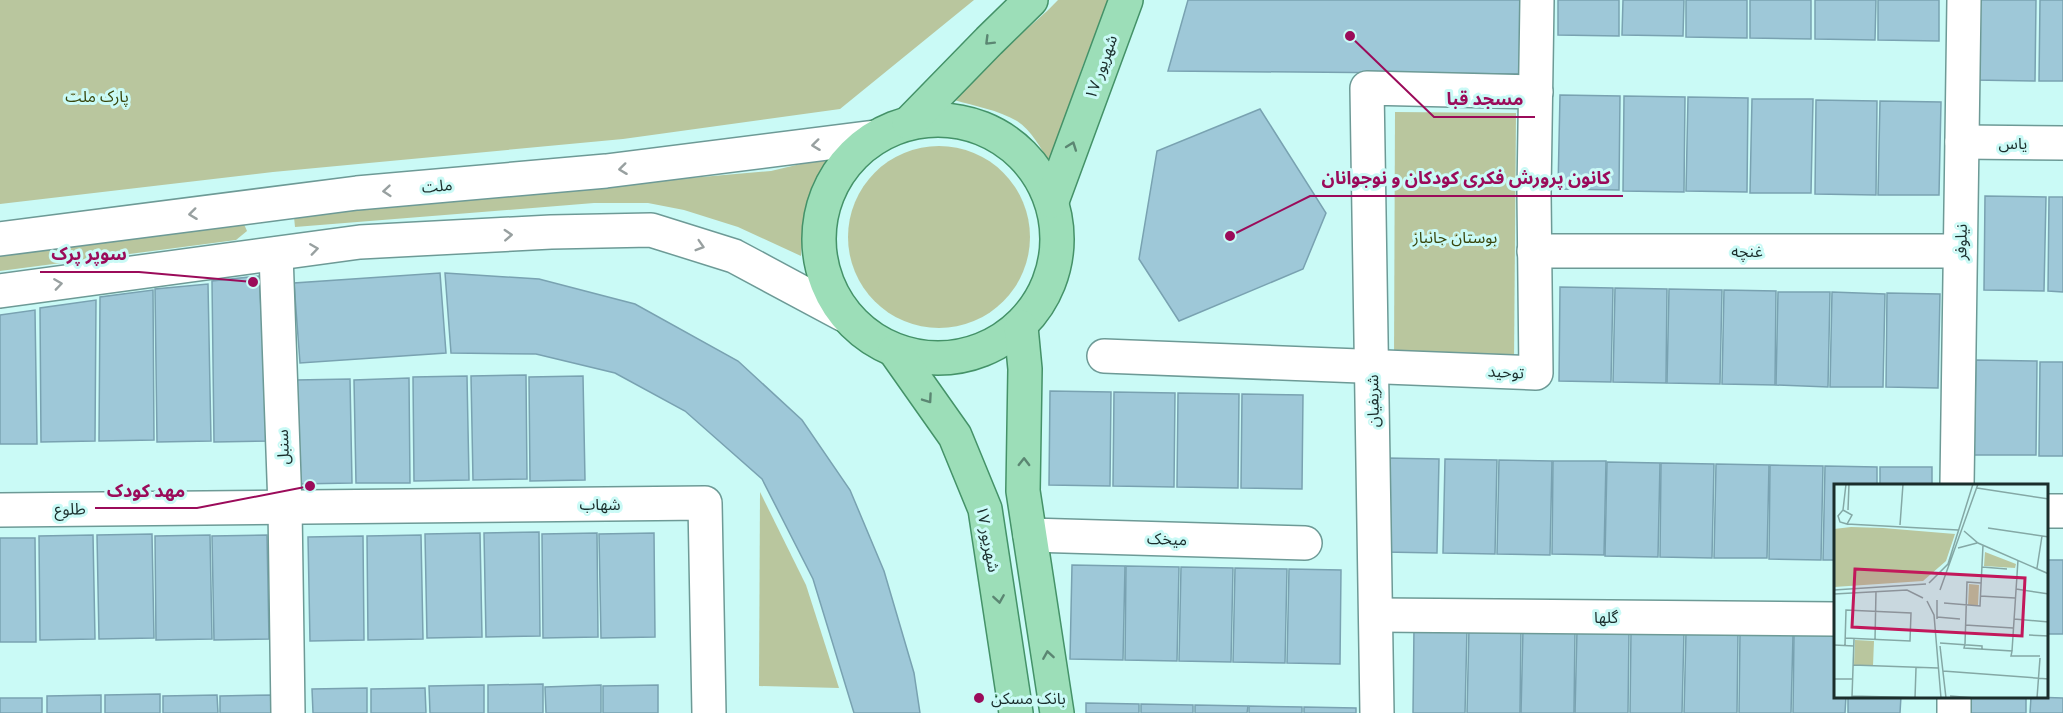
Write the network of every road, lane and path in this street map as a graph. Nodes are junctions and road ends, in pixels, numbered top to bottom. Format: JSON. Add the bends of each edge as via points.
{"nodes":[{"id":1,"x":1032,"y":0,"type":"edge"},
{"id":2,"x":1126,"y":0,"type":"edge"},
{"id":3,"x":1537,"y":0,"type":"edge"},
{"id":4,"x":1964,"y":0,"type":"edge"},
{"id":5,"x":1536,"y":92,"type":"junction"},
{"id":6,"x":909,"y":123,"type":"junction"},
{"id":7,"x":874,"y":138,"type":"junction"},
{"id":8,"x":1962,"y":142,"type":"junction"},
{"id":9,"x":2063,"y":143,"type":"edge"},
{"id":10,"x":1052,"y":201,"type":"junction"},
{"id":11,"x":0,"y":239,"type":"edge"},
{"id":12,"x":1534,"y":251,"type":"junction"},
{"id":13,"x":1960,"y":251,"type":"junction"},
{"id":14,"x":276,"y":254,"type":"junction"},
{"id":15,"x":0,"y":291,"type":"edge"},
{"id":16,"x":844,"y":315,"type":"junction"},
{"id":17,"x":1021,"y":327,"type":"junction"},
{"id":18,"x":894,"y":351,"type":"junction"},
{"id":19,"x":1104,"y":357,"type":"dead end"},
{"id":20,"x":1372,"y":366,"type":"junction"},
{"id":21,"x":1957,"y":484,"type":"edge"},
{"id":22,"x":285,"y":507,"type":"junction"},
{"id":23,"x":0,"y":510,"type":"edge"},
{"id":24,"x":1030,"y":535,"type":"junction"},
{"id":25,"x":1305,"y":543,"type":"dead end"},
{"id":26,"x":1377,"y":615,"type":"junction"},
{"id":27,"x":1834,"y":619,"type":"edge"},
{"id":28,"x":288,"y":713,"type":"edge"},
{"id":29,"x":708,"y":713,"type":"edge"},
{"id":30,"x":1017,"y":713,"type":"edge"},
{"id":31,"x":1057,"y":713,"type":"edge"},
{"id":32,"x":1377,"y":713,"type":"edge"}],
"edges":[{"from":1,"to":6,"type":"main road","one_way":true},
{"from":10,"to":2,"type":"main road","name":"۱۷ شهریور","one_way":true},
{"from":3,"to":5,"type":"street","name":"توحید"},
{"from":4,"to":8,"type":"street","name":"نیلوفر"},
{"from":5,"to":12,"type":"street","name":"توحید"},
{"from":5,"to":20,"type":"street","name":"شریفیان","via":[[1366,88]]},
{"from":6,"to":7,"type":"main road"},
{"from":6,"to":10,"type":"main road","via":[[944,119],[980,127],[1011,144],[1036,169]]},
{"from":7,"to":11,"type":"street","name":"ملت","one_way":true,"via":[[606,171],[357,194]]},
{"from":7,"to":16,"type":"main road","via":[[848,160],[830,187],[819,219],[819,253],[827,285]]},
{"from":8,"to":9,"type":"street","name":"یاس"},
{"from":8,"to":13,"type":"street","name":"نیلوفر"},
{"from":10,"to":17,"type":"main road","via":[[1058,234],[1055,268],[1042,300]]},
{"from":12,"to":13,"type":"street","name":"غنچه"},
{"from":12,"to":20,"type":"street","name":"توحید","via":[[1536,373]]},
{"from":13,"to":21,"type":"street","name":"نیلوفر"},
{"from":15,"to":14,"type":"street","one_way":true},
{"from":14,"to":16,"type":"street","one_way":true,"via":[[360,242],[651,230],[734,256]]},
{"from":14,"to":22,"type":"street","name":"سنبل"},
{"from":16,"to":18,"type":"main road","via":[[867,336]]},
{"from":17,"to":18,"type":"main road","via":[[993,346],[961,357],[927,359]]},
{"from":24,"to":17,"type":"main road","one_way":true,"via":[[1023,491],[1025,369]]},
{"from":18,"to":30,"type":"main road","name":"۱۷ شهریور","one_way":true,"via":[[955,436],[985,509]]},
{"from":19,"to":20,"type":"street","name":"توحید"},
{"from":20,"to":26,"type":"street","name":"شریفیان"},
{"from":22,"to":23,"type":"street","name":"طلوع"},
{"from":22,"to":28,"type":"street","name":"سنبل"},
{"from":22,"to":29,"type":"street","name":"شهاب","via":[[705,503]]},
{"from":24,"to":25,"type":"street","name":"میخک"},
{"from":31,"to":24,"type":"main road","one_way":true},
{"from":26,"to":27,"type":"street","name":"گلها"},
{"from":26,"to":32,"type":"street","name":"شریفیان"}]}
